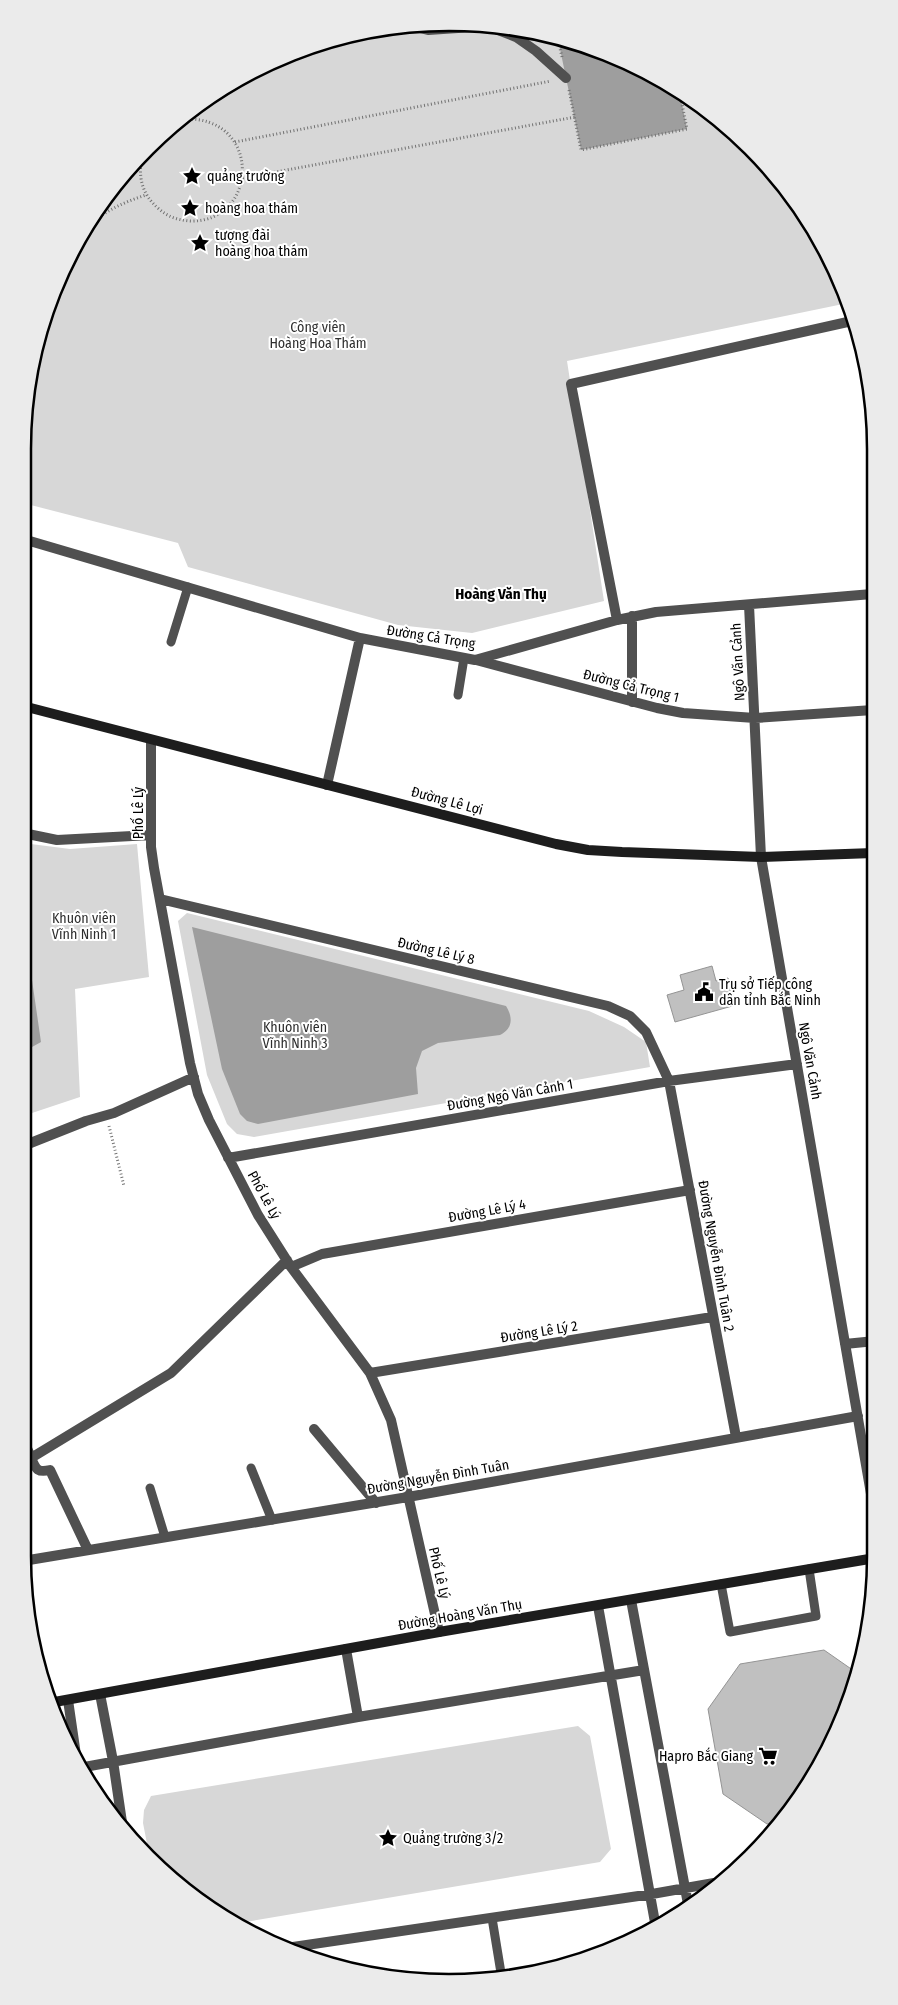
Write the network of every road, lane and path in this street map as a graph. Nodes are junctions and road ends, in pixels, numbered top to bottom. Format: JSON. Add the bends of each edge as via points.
{"nodes":[{"id":1,"x":517,"y":37,"type":"edge"},
{"id":2,"x":559,"y":46,"type":"edge"},
{"id":3,"x":566,"y":78,"type":"junction"},
{"id":4,"x":682,"y":103,"type":"edge"},
{"id":5,"x":574,"y":117,"type":"junction"},
{"id":6,"x":198,"y":118,"type":"edge"},
{"id":7,"x":235,"y":142,"type":"junction"},
{"id":8,"x":139,"y":170,"type":"edge"},
{"id":9,"x":243,"y":178,"type":"junction"},
{"id":10,"x":146,"y":194,"type":"junction"},
{"id":11,"x":104,"y":215,"type":"edge"},
{"id":12,"x":847,"y":321,"type":"edge"},
{"id":13,"x":31,"y":542,"type":"edge"},
{"id":14,"x":188,"y":588,"type":"junction"},
{"id":15,"x":867,"y":594,"type":"edge"},
{"id":16,"x":749,"y":605,"type":"junction"},
{"id":17,"x":632,"y":616,"type":"junction"},
{"id":18,"x":617,"y":620,"type":"junction"},
{"id":19,"x":360,"y":638,"type":"junction"},
{"id":20,"x":171,"y":642,"type":"dead end"},
{"id":21,"x":470,"y":659,"type":"junction"},
{"id":22,"x":458,"y":695,"type":"dead end"},
{"id":23,"x":632,"y":702,"type":"junction"},
{"id":24,"x":31,"y":708,"type":"edge"},
{"id":25,"x":867,"y":710,"type":"edge"},
{"id":26,"x":755,"y":718,"type":"junction"},
{"id":27,"x":151,"y":740,"type":"junction"},
{"id":28,"x":327,"y":785,"type":"junction"},
{"id":29,"x":151,"y":834,"type":"junction"},
{"id":30,"x":31,"y":835,"type":"edge"},
{"id":31,"x":867,"y":853,"type":"edge"},
{"id":32,"x":761,"y":857,"type":"junction"},
{"id":33,"x":160,"y":899,"type":"junction"},
{"id":34,"x":797,"y":1064,"type":"junction"},
{"id":35,"x":194,"y":1077,"type":"junction"},
{"id":36,"x":669,"y":1081,"type":"junction"},
{"id":37,"x":107,"y":1115,"type":"junction"},
{"id":38,"x":31,"y":1143,"type":"edge"},
{"id":39,"x":228,"y":1158,"type":"junction"},
{"id":40,"x":124,"y":1186,"type":"dead end"},
{"id":41,"x":690,"y":1190,"type":"junction"},
{"id":42,"x":289,"y":1263,"type":"junction"},
{"id":43,"x":712,"y":1317,"type":"junction"},
{"id":44,"x":867,"y":1341,"type":"edge"},
{"id":45,"x":845,"y":1344,"type":"junction"},
{"id":46,"x":370,"y":1373,"type":"junction"},
{"id":47,"x":858,"y":1416,"type":"junction"},
{"id":48,"x":314,"y":1428,"type":"dead end"},
{"id":49,"x":736,"y":1437,"type":"junction"},
{"id":50,"x":31,"y":1458,"type":"joint"},
{"id":51,"x":251,"y":1468,"type":"dead end"},
{"id":52,"x":867,"y":1469,"type":"edge"},
{"id":53,"x":150,"y":1488,"type":"dead end"},
{"id":54,"x":408,"y":1497,"type":"junction"},
{"id":55,"x":376,"y":1503,"type":"junction"},
{"id":56,"x":272,"y":1520,"type":"junction"},
{"id":57,"x":165,"y":1538,"type":"junction"},
{"id":58,"x":88,"y":1550,"type":"junction"},
{"id":59,"x":867,"y":1559,"type":"edge"},
{"id":60,"x":31,"y":1560,"type":"edge"},
{"id":61,"x":809,"y":1569,"type":"junction"},
{"id":62,"x":721,"y":1584,"type":"junction"},
{"id":63,"x":631,"y":1600,"type":"junction"},
{"id":64,"x":598,"y":1606,"type":"junction"},
{"id":65,"x":439,"y":1632,"type":"junction"},
{"id":66,"x":346,"y":1649,"type":"junction"},
{"id":67,"x":644,"y":1670,"type":"junction"},
{"id":68,"x":611,"y":1675,"type":"junction"},
{"id":69,"x":100,"y":1694,"type":"junction"},
{"id":70,"x":68,"y":1700,"type":"junction"},
{"id":71,"x":57,"y":1702,"type":"edge"},
{"id":72,"x":358,"y":1717,"type":"junction"},
{"id":73,"x":73,"y":1739,"type":"edge"},
{"id":74,"x":113,"y":1761,"type":"junction"},
{"id":75,"x":88,"y":1766,"type":"edge"},
{"id":76,"x":121,"y":1813,"type":"edge"},
{"id":77,"x":706,"y":1884,"type":"edge"},
{"id":78,"x":686,"y":1888,"type":"junction"},
{"id":79,"x":652,"y":1894,"type":"junction"},
{"id":80,"x":687,"y":1898,"type":"edge"},
{"id":81,"x":492,"y":1918,"type":"junction"},
{"id":82,"x":655,"y":1920,"type":"edge"},
{"id":83,"x":304,"y":1948,"type":"edge"},
{"id":84,"x":501,"y":1970,"type":"edge"}],
"edges":[{"from":1,"to":3,"type":"street"},
{"from":2,"to":3,"type":"path"},
{"from":3,"to":5,"type":"path"},
{"from":3,"to":7,"type":"path"},
{"from":4,"to":5,"type":"path","via":[[687,129],[581,150]]},
{"from":5,"to":9,"type":"path"},
{"from":6,"to":7,"type":"path","via":[[228,132]]},
{"from":7,"to":9,"type":"path","via":[[242,161]]},
{"from":8,"to":10,"type":"path"},
{"from":9,"to":10,"type":"path","via":[[238,193],[228,206],[199,221],[181,220],[164,214]]},
{"from":10,"to":11,"type":"path"},
{"from":12,"to":18,"type":"street","via":[[571,384]]},
{"from":13,"to":14,"type":"street","name":"Đường Cả Trọng"},
{"from":14,"to":19,"type":"street","name":"Đường Cả Trọng"},
{"from":14,"to":20,"type":"lane"},
{"from":15,"to":16,"type":"street","name":"Đường Cả Trọng"},
{"from":16,"to":17,"type":"street","name":"Đường Cả Trọng"},
{"from":16,"to":26,"type":"street","name":"Ngô Văn Cảnh"},
{"from":17,"to":18,"type":"street","name":"Đường Cả Trọng"},
{"from":17,"to":23,"type":"street"},
{"from":18,"to":21,"type":"street","name":"Đường Cả Trọng"},
{"from":19,"to":21,"type":"street","name":"Đường Cả Trọng"},
{"from":19,"to":28,"type":"street"},
{"from":21,"to":22,"type":"lane"},
{"from":21,"to":23,"type":"street","name":"Đường Cả Trọng 1"},
{"from":23,"to":26,"type":"street","name":"Đường Cả Trọng 1","via":[[682,713]]},
{"from":24,"to":27,"type":"main road","name":"Đường Lê Lợi"},
{"from":25,"to":26,"type":"street","name":"Đường Cả Trọng 1"},
{"from":26,"to":32,"type":"street","name":"Ngô Văn Cảnh"},
{"from":27,"to":28,"type":"main road","name":"Đường Lê Lợi"},
{"from":27,"to":29,"type":"street","name":"Phố Lê Lý"},
{"from":28,"to":32,"type":"main road","name":"Đường Lê Lợi","via":[[588,850]]},
{"from":29,"to":30,"type":"street","via":[[57,840]]},
{"from":29,"to":33,"type":"street","name":"Phố Lê Lý"},
{"from":31,"to":32,"type":"main road","name":"Đường Lê Lợi"},
{"from":32,"to":34,"type":"street","name":"Ngô Văn Cảnh"},
{"from":33,"to":35,"type":"street","name":"Phố Lê Lý"},
{"from":33,"to":36,"type":"street","name":"Đường Lê Lý 8","via":[[608,1006],[630,1016],[646,1032]]},
{"from":34,"to":36,"type":"street","name":"Đường Ngô Văn Cảnh 1"},
{"from":34,"to":45,"type":"street","name":"Ngô Văn Cảnh"},
{"from":35,"to":37,"type":"street"},
{"from":35,"to":39,"type":"street","name":"Phố Lê Lý","via":[[202,1103]]},
{"from":36,"to":39,"type":"street","name":"Đường Ngô Văn Cảnh 1"},
{"from":36,"to":41,"type":"street","name":"Đường Nguyễn Đình Tuân 2"},
{"from":37,"to":38,"type":"street"},
{"from":37,"to":40,"type":"path"},
{"from":39,"to":42,"type":"street","name":"Phố Lê Lý","via":[[258,1215]]},
{"from":41,"to":42,"type":"street","name":"Đường Lê Lý 4","via":[[322,1254]]},
{"from":41,"to":43,"type":"street","name":"Đường Nguyễn Đình Tuân 2"},
{"from":42,"to":46,"type":"street","name":"Phố Lê Lý"},
{"from":42,"to":50,"type":"street","via":[[171,1373]]},
{"from":43,"to":46,"type":"street","name":"Đường Lê Lý 2"},
{"from":43,"to":49,"type":"street","name":"Đường Nguyễn Đình Tuân 2"},
{"from":44,"to":45,"type":"street"},
{"from":45,"to":47,"type":"street","name":"Ngô Văn Cảnh"},
{"from":46,"to":54,"type":"street","name":"Phố Lê Lý","via":[[391,1420]]},
{"from":47,"to":49,"type":"street","name":"Đường Nguyễn Đình Tuân"},
{"from":47,"to":52,"type":"street","name":"Ngô Văn Cảnh"},
{"from":48,"to":55,"type":"street"},
{"from":49,"to":54,"type":"street","name":"Đường Nguyễn Đình Tuân"},
{"from":50,"to":58,"type":"street","via":[[39,1472],[50,1470]]},
{"from":51,"to":56,"type":"lane"},
{"from":53,"to":57,"type":"lane"},
{"from":54,"to":55,"type":"street","name":"Đường Nguyễn Đình Tuân"},
{"from":54,"to":65,"type":"street","name":"Phố Lê Lý"},
{"from":55,"to":56,"type":"street","name":"Đường Nguyễn Đình Tuân"},
{"from":56,"to":57,"type":"street","name":"Đường Nguyễn Đình Tuân"},
{"from":57,"to":58,"type":"street","name":"Đường Nguyễn Đình Tuân"},
{"from":58,"to":60,"type":"street","name":"Đường Nguyễn Đình Tuân"},
{"from":59,"to":61,"type":"main road","name":"Đường Hoàng Văn Thụ"},
{"from":61,"to":62,"type":"main road","name":"Đường Hoàng Văn Thụ"},
{"from":61,"to":62,"type":"lane","via":[[816,1616],[730,1632]]},
{"from":62,"to":63,"type":"main road","name":"Đường Hoàng Văn Thụ"},
{"from":63,"to":64,"type":"main road","name":"Đường Hoàng Văn Thụ"},
{"from":63,"to":67,"type":"street"},
{"from":64,"to":65,"type":"main road","name":"Đường Hoàng Văn Thụ"},
{"from":64,"to":68,"type":"street"},
{"from":65,"to":66,"type":"main road","name":"Đường Hoàng Văn Thụ"},
{"from":66,"to":69,"type":"main road","name":"Đường Hoàng Văn Thụ"},
{"from":66,"to":72,"type":"street"},
{"from":67,"to":68,"type":"street"},
{"from":67,"to":78,"type":"street"},
{"from":68,"to":72,"type":"street"},
{"from":68,"to":79,"type":"street"},
{"from":69,"to":70,"type":"main road","name":"Đường Hoàng Văn Thụ"},
{"from":69,"to":74,"type":"street"},
{"from":70,"to":71,"type":"main road","name":"Đường Hoàng Văn Thụ"},
{"from":70,"to":73,"type":"street"},
{"from":72,"to":74,"type":"street"},
{"from":74,"to":75,"type":"street"},
{"from":74,"to":76,"type":"street"},
{"from":77,"to":78,"type":"street"},
{"from":78,"to":79,"type":"street"},
{"from":78,"to":80,"type":"street"},
{"from":79,"to":81,"type":"street"},
{"from":79,"to":82,"type":"street"},
{"from":81,"to":83,"type":"street"},
{"from":81,"to":84,"type":"lane"}]}
